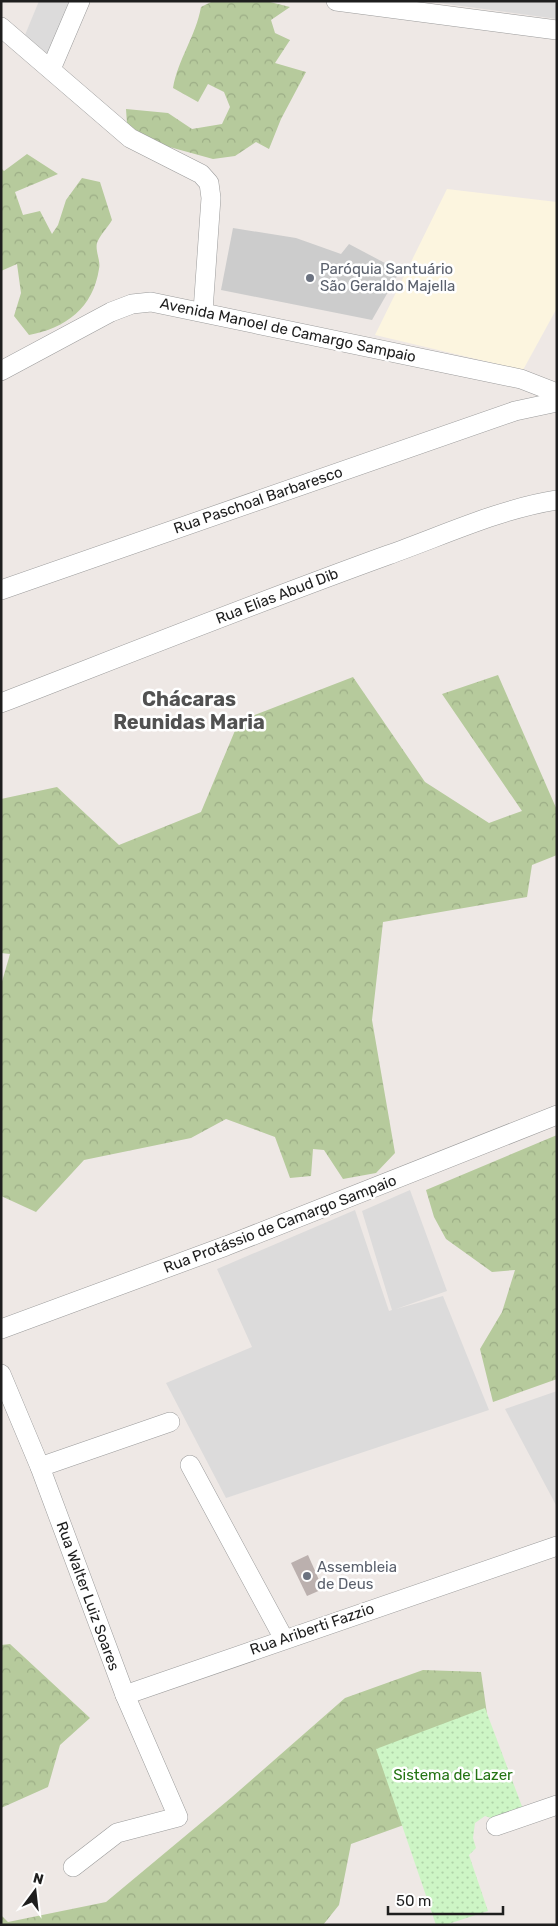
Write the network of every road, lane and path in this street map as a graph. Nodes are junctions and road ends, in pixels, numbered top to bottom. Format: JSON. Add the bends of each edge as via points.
{"nodes":[{"id":1,"x":80,"y":1,"type":"edge"},
{"id":2,"x":336,"y":1,"type":"edge"},
{"id":3,"x":426,"y":7,"type":"edge"},
{"id":4,"x":1,"y":27,"type":"edge"},
{"id":5,"x":557,"y":30,"type":"edge"},
{"id":6,"x":51,"y":69,"type":"junction"},
{"id":7,"x":202,"y":311,"type":"junction"},
{"id":8,"x":1,"y":371,"type":"edge"},
{"id":9,"x":521,"y":378,"type":"junction"},
{"id":10,"x":557,"y":393,"type":"edge"},
{"id":11,"x":557,"y":402,"type":"edge"},
{"id":12,"x":515,"y":411,"type":"junction"},
{"id":13,"x":557,"y":500,"type":"edge"},
{"id":14,"x":1,"y":590,"type":"edge"},
{"id":15,"x":1,"y":703,"type":"edge"},
{"id":16,"x":557,"y":1115,"type":"edge"},
{"id":17,"x":1,"y":1328,"type":"edge"},
{"id":18,"x":1,"y":1374,"type":"edge"},
{"id":19,"x":170,"y":1422,"type":"dead end"},
{"id":20,"x":190,"y":1465,"type":"dead end"},
{"id":21,"x":40,"y":1466,"type":"junction"},
{"id":22,"x":557,"y":1546,"type":"edge"},
{"id":23,"x":284,"y":1639,"type":"junction"},
{"id":24,"x":125,"y":1695,"type":"junction"},
{"id":25,"x":557,"y":1805,"type":"edge"},
{"id":26,"x":496,"y":1826,"type":"dead end"},
{"id":27,"x":73,"y":1867,"type":"dead end"}],
"edges":[{"from":1,"to":6,"type":"street"},
{"from":2,"to":3,"type":"street"},
{"from":3,"to":5,"type":"street"},
{"from":4,"to":6,"type":"street"},
{"from":6,"to":7,"type":"street","via":[[130,138],[201,174],[209,183],[211,198]]},
{"from":7,"to":8,"type":"street","name":"Avenida Manoel de Camargo Sampaio","via":[[151,302],[132,304]]},
{"from":7,"to":9,"type":"street","name":"Avenida Manoel de Camargo Sampaio"},
{"from":9,"to":10,"type":"street","name":"Avenida Manoel de Camargo Sampaio"},
{"from":9,"to":12,"type":"street","via":[[523,395]]},
{"from":11,"to":12,"type":"street","name":"Rua Paschoal Barbaresco"},
{"from":12,"to":14,"type":"street","name":"Rua Paschoal Barbaresco"},
{"from":13,"to":15,"type":"street","name":"Rua Elias Abud Dib","via":[[537,503],[282,593]]},
{"from":16,"to":17,"type":"street","name":"Rua Protássio de Camargo Sampaio","via":[[226,1246]]},
{"from":18,"to":21,"type":"street","name":"Rua Walter Luiz Soares"},
{"from":19,"to":21,"type":"street"},
{"from":20,"to":23,"type":"street"},
{"from":21,"to":24,"type":"street","name":"Rua Walter Luiz Soares"},
{"from":22,"to":23,"type":"street","name":"Rua Ariberti Fazzio"},
{"from":23,"to":24,"type":"street","name":"Rua Ariberti Fazzio"},
{"from":24,"to":27,"type":"street","name":"Rua Walter Luiz Soares","via":[[178,1817],[118,1833]]},
{"from":25,"to":26,"type":"street"}]}
